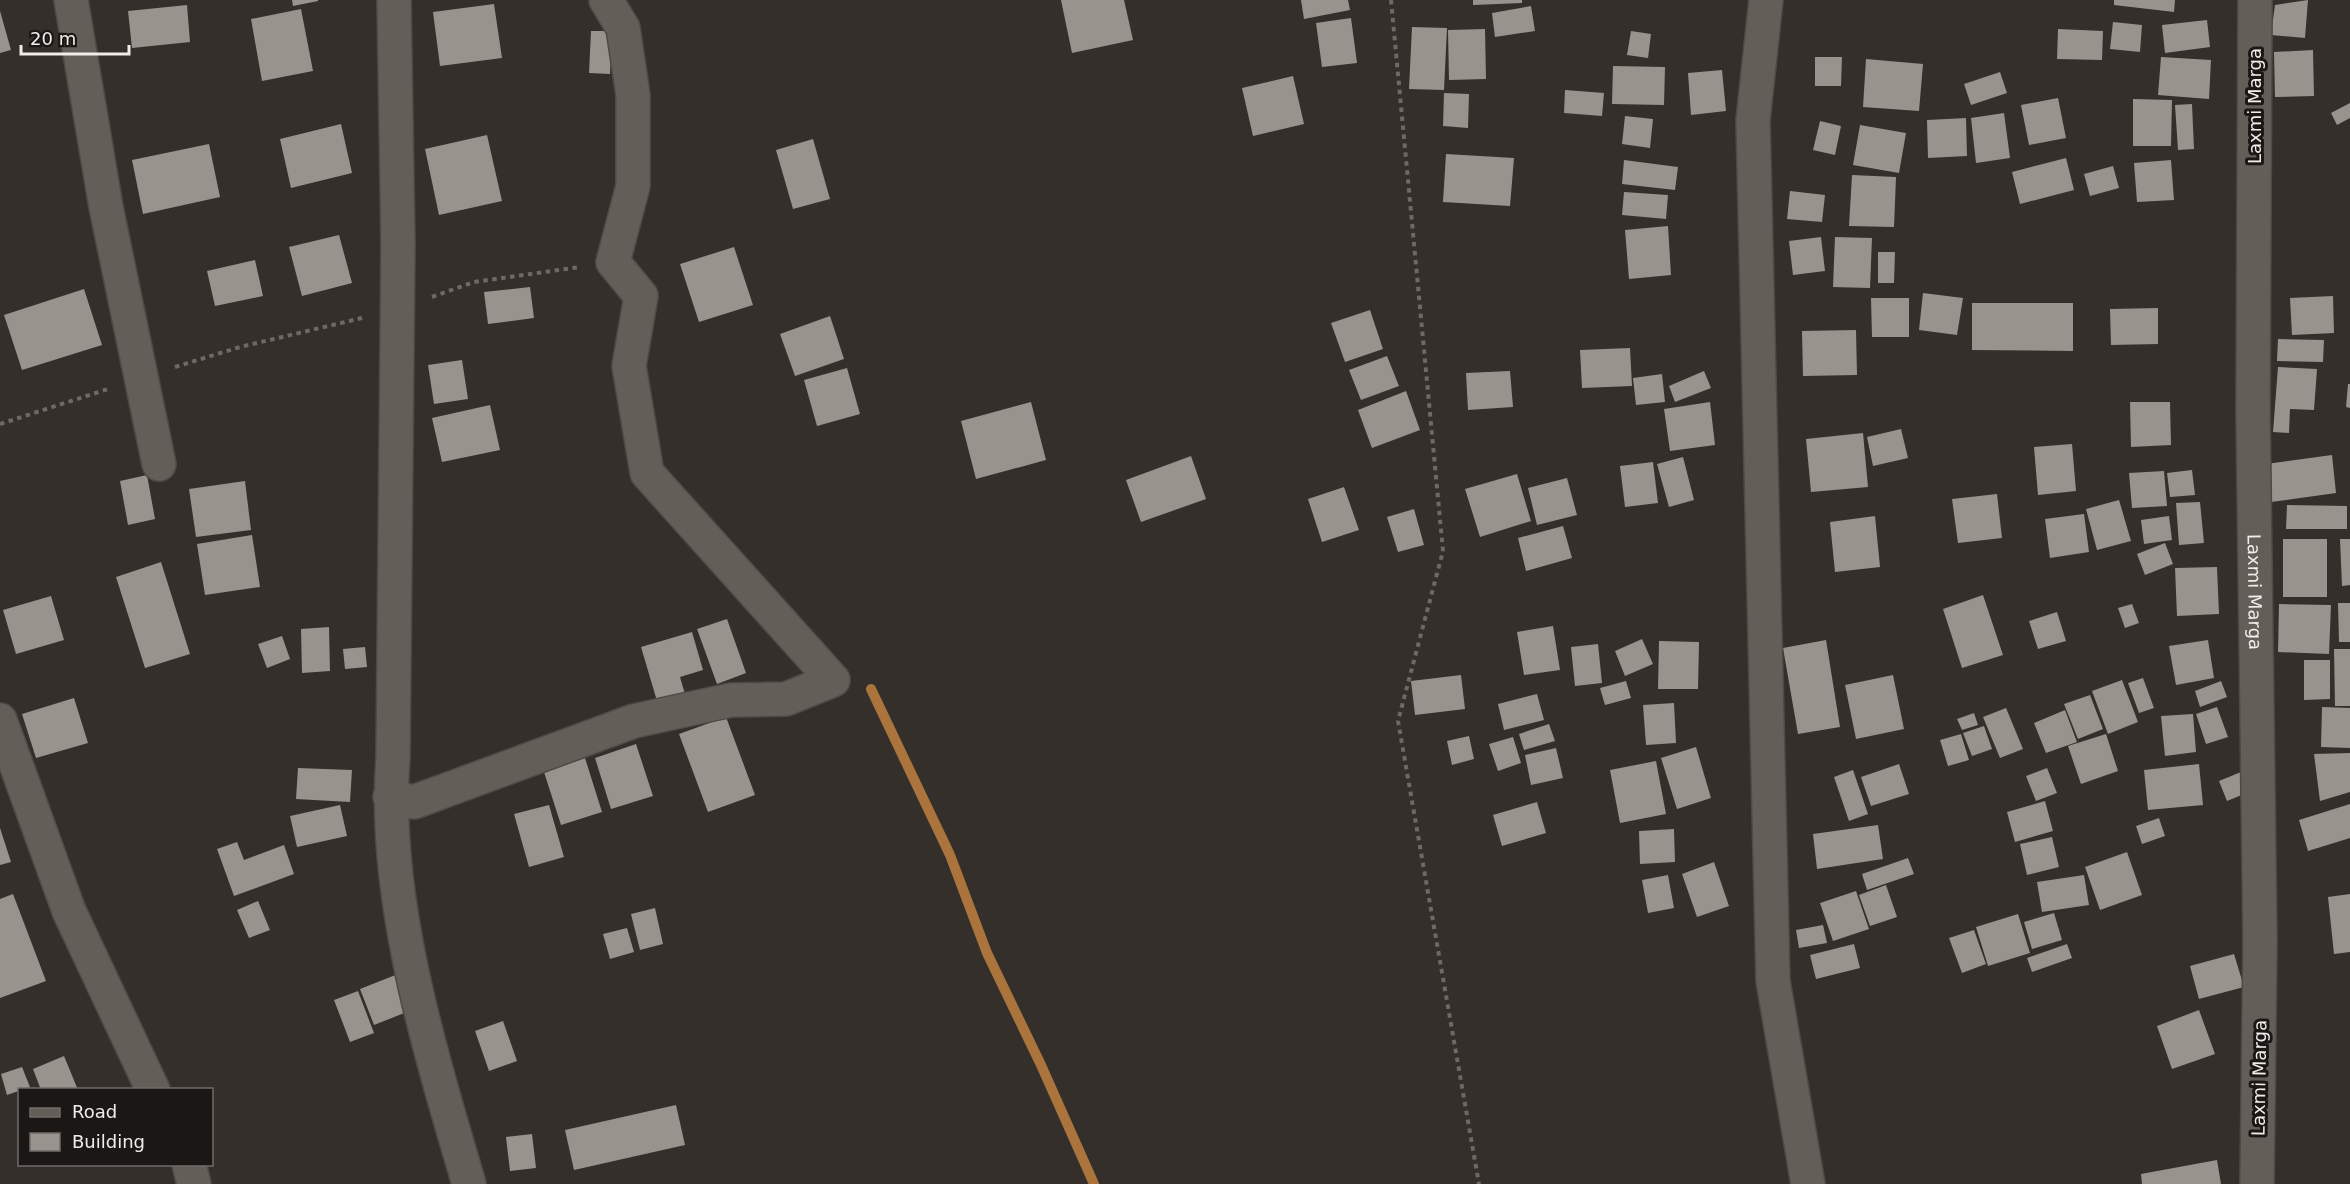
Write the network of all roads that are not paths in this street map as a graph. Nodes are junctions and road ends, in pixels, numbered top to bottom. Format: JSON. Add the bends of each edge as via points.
{"nodes":[{"id":1,"x":71,"y":0,"type":"edge"},
{"id":2,"x":394,"y":0,"type":"edge"},
{"id":3,"x":606,"y":0,"type":"edge"},
{"id":4,"x":1766,"y":0,"type":"edge"},
{"id":5,"x":2255,"y":0,"type":"edge"},
{"id":6,"x":159,"y":464,"type":"dead end"},
{"id":7,"x":0,"y":720,"type":"edge"},
{"id":8,"x":390,"y":797,"type":"junction"},
{"id":9,"x":153,"y":1088,"type":"edge"},
{"id":10,"x":190,"y":1166,"type":"edge"},
{"id":11,"x":194,"y":1184,"type":"edge"},
{"id":12,"x":469,"y":1184,"type":"edge"},
{"id":13,"x":1808,"y":1184,"type":"edge"},
{"id":14,"x":2257,"y":1184,"type":"edge"}],
"edges":[{"from":1,"to":6,"type":"street","via":[[106,207]]},
{"from":2,"to":8,"type":"street","via":[[398,309]]},
{"from":3,"to":8,"type":"street","via":[[622,28],[633,96],[633,186],[613,262],[640,296],[629,366],[647,473],[833,680],[786,699],[731,700],[634,721],[414,802]]},
{"from":4,"to":13,"type":"street","via":[[1753,120],[1773,981]]},
{"from":5,"to":14,"type":"street","name":"Laxmi Marga","via":[[2253,412],[2260,941]]},
{"from":7,"to":9,"type":"street","via":[[69,911]]},
{"from":8,"to":12,"type":"street","via":[[391,849],[417,991]]},
{"from":10,"to":11,"type":"street"}]}
